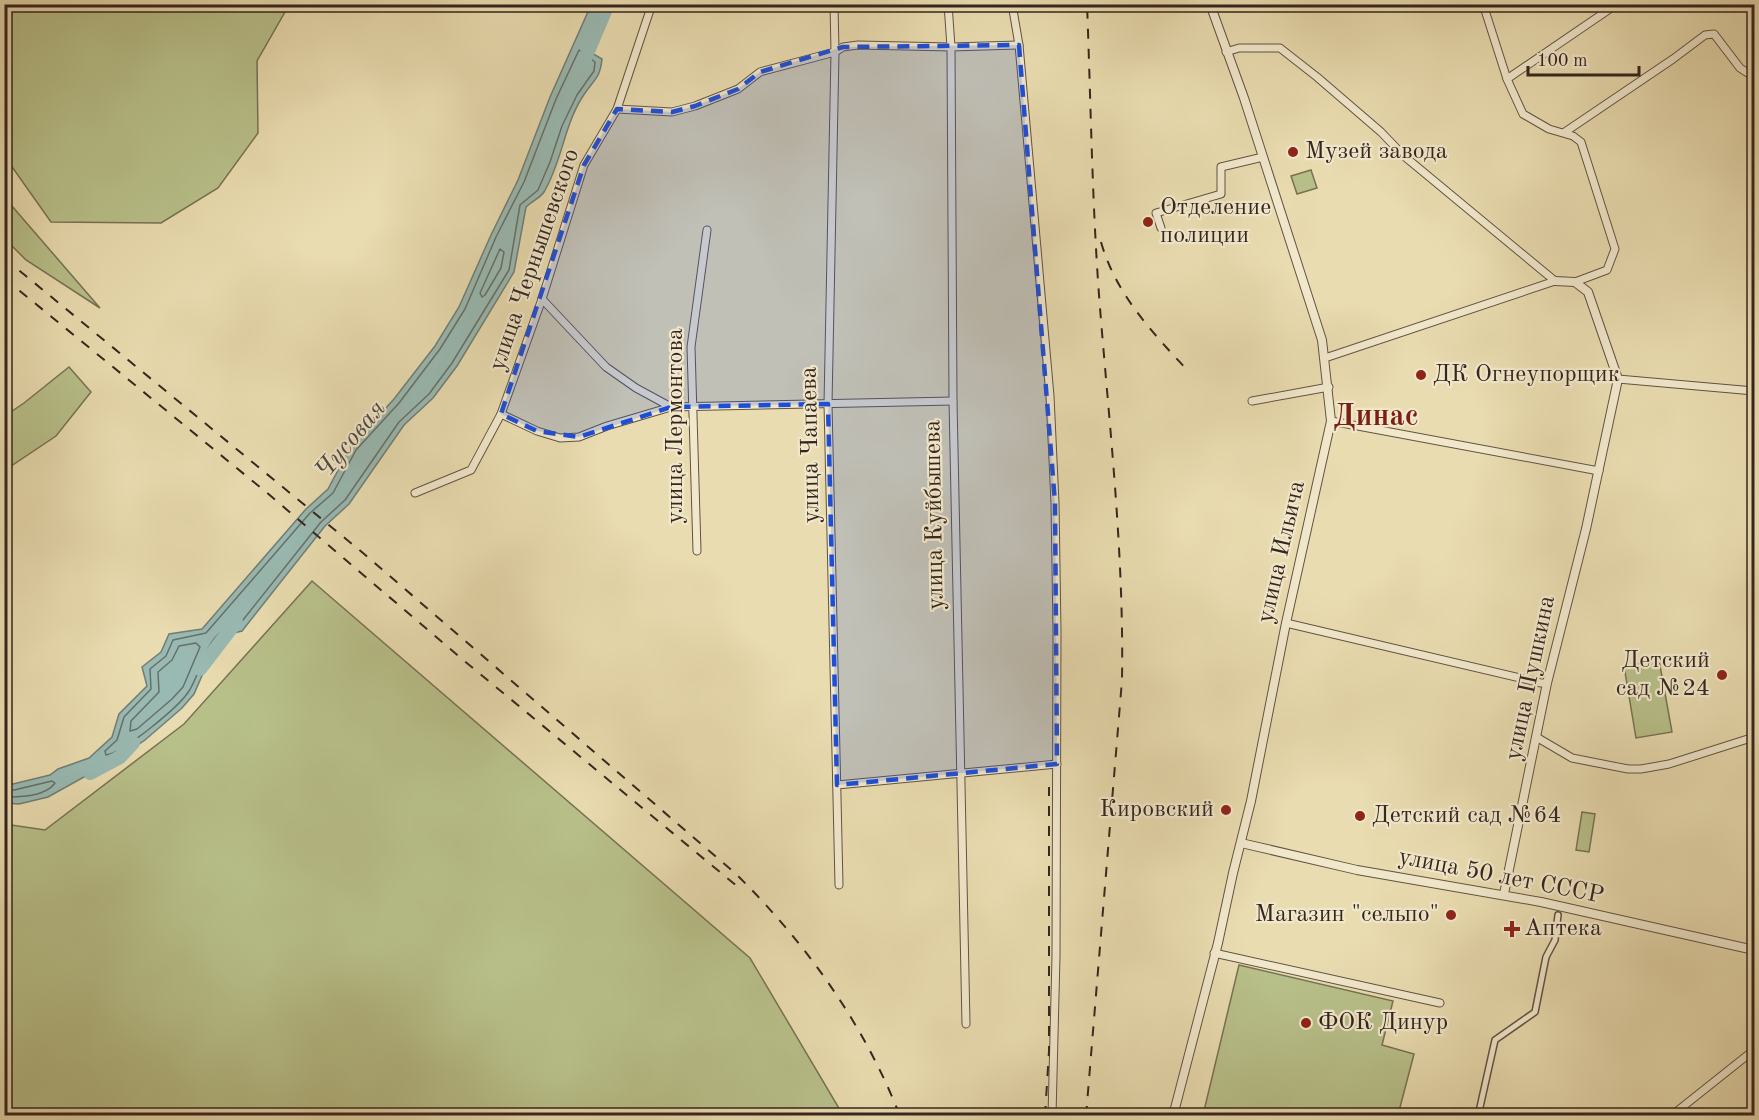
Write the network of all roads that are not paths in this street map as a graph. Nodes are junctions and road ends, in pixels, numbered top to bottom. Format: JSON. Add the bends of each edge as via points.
{"nodes":[{"id":1,"x":652,"y":4,"type":"edge"},
{"id":2,"x":834,"y":4,"type":"edge"},
{"id":3,"x":948,"y":4,"type":"edge"},
{"id":4,"x":1012,"y":4,"type":"edge"},
{"id":5,"x":1210,"y":4,"type":"edge"},
{"id":6,"x":1483,"y":4,"type":"edge"},
{"id":7,"x":1617,"y":4,"type":"edge"},
{"id":8,"x":1019,"y":45,"type":"junction"},
{"id":9,"x":951,"y":47,"type":"junction"},
{"id":10,"x":835,"y":52,"type":"junction"},
{"id":11,"x":1226,"y":52,"type":"junction"},
{"id":12,"x":1755,"y":77,"type":"edge"},
{"id":13,"x":1507,"y":79,"type":"junction"},
{"id":14,"x":617,"y":109,"type":"junction"},
{"id":15,"x":1565,"y":132,"type":"junction"},
{"id":16,"x":1263,"y":157,"type":"junction"},
{"id":17,"x":1161,"y":228,"type":"dead end"},
{"id":18,"x":707,"y":230,"type":"dead end"},
{"id":19,"x":1555,"y":281,"type":"junction"},
{"id":20,"x":1575,"y":282,"type":"junction"},
{"id":21,"x":542,"y":299,"type":"junction"},
{"id":22,"x":1325,"y":358,"type":"junction"},
{"id":23,"x":1618,"y":379,"type":"junction"},
{"id":24,"x":1329,"y":387,"type":"junction"},
{"id":25,"x":1755,"y":391,"type":"edge"},
{"id":26,"x":952,"y":401,"type":"junction"},
{"id":27,"x":1252,"y":401,"type":"dead end"},
{"id":28,"x":828,"y":404,"type":"junction"},
{"id":29,"x":694,"y":405,"type":"junction"},
{"id":30,"x":671,"y":407,"type":"junction"},
{"id":31,"x":501,"y":414,"type":"junction"},
{"id":32,"x":1331,"y":421,"type":"junction"},
{"id":33,"x":1599,"y":471,"type":"junction"},
{"id":34,"x":415,"y":493,"type":"dead end"},
{"id":35,"x":697,"y":551,"type":"dead end"},
{"id":36,"x":1286,"y":623,"type":"junction"},
{"id":37,"x":1547,"y":683,"type":"junction"},
{"id":38,"x":1755,"y":737,"type":"edge"},
{"id":39,"x":1538,"y":738,"type":"junction"},
{"id":40,"x":1057,"y":764,"type":"junction"},
{"id":41,"x":960,"y":774,"type":"junction"},
{"id":42,"x":837,"y":784,"type":"junction"},
{"id":43,"x":1241,"y":843,"type":"junction"},
{"id":44,"x":839,"y":885,"type":"dead end"},
{"id":45,"x":1504,"y":894,"type":"junction"},
{"id":46,"x":1558,"y":915,"type":"dead end"},
{"id":47,"x":1755,"y":950,"type":"edge"},
{"id":48,"x":1214,"y":954,"type":"junction"},
{"id":49,"x":1440,"y":1003,"type":"dead end"},
{"id":50,"x":966,"y":1024,"type":"dead end"},
{"id":51,"x":1755,"y":1050,"type":"edge"},
{"id":52,"x":1052,"y":1116,"type":"edge"},
{"id":53,"x":1173,"y":1116,"type":"edge"},
{"id":54,"x":1478,"y":1116,"type":"edge"},
{"id":55,"x":1671,"y":1116,"type":"edge"}],
"edges":[{"from":1,"to":14,"type":"street","name":"улица Чернышевского"},
{"from":2,"to":10,"type":"street","name":"улица Чапаева"},
{"from":3,"to":9,"type":"street","name":"улица Куйбышева"},
{"from":4,"to":8,"type":"street"},
{"from":5,"to":11,"type":"street","name":"улица Ильича"},
{"from":6,"to":13,"type":"street"},
{"from":7,"to":13,"type":"street"},
{"from":8,"to":9,"type":"street"},
{"from":8,"to":40,"type":"street","via":[[1050,396],[1057,559]]},
{"from":9,"to":10,"type":"street","via":[[858,45]]},
{"from":9,"to":26,"type":"street","name":"улица Куйбышева"},
{"from":10,"to":14,"type":"street","via":[[760,72],[738,89],[695,106],[672,112]]},
{"from":10,"to":28,"type":"street","name":"улица Чапаева"},
{"from":11,"to":16,"type":"street","name":"улица Ильича"},
{"from":11,"to":19,"type":"street","via":[[1239,48],[1280,48]]},
{"from":12,"to":15,"type":"street","via":[[1740,68],[1714,33],[1705,34]]},
{"from":13,"to":15,"type":"street","via":[[1523,114],[1549,129]]},
{"from":14,"to":21,"type":"street","name":"улица Чернышевского","via":[[584,165]]},
{"from":15,"to":20,"type":"street","via":[[1581,142],[1615,249],[1607,270]]},
{"from":16,"to":17,"type":"street","via":[[1221,167],[1221,194],[1156,213]]},
{"from":16,"to":22,"type":"street","name":"улица Ильича"},
{"from":18,"to":29,"type":"street","name":"улица Лермонтова","via":[[691,347]]},
{"from":19,"to":20,"type":"street"},
{"from":19,"to":22,"type":"street"},
{"from":20,"to":23,"type":"street","via":[[1588,292]]},
{"from":21,"to":30,"type":"street","via":[[606,367]]},
{"from":21,"to":31,"type":"street","name":"улица Чернышевского"},
{"from":22,"to":24,"type":"street","name":"улица Ильича"},
{"from":23,"to":25,"type":"street"},
{"from":23,"to":33,"type":"street","name":"улица Пушкина"},
{"from":24,"to":27,"type":"street"},
{"from":24,"to":32,"type":"street","name":"улица Ильича"},
{"from":26,"to":28,"type":"street"},
{"from":26,"to":41,"type":"street","name":"улица Куйбышева"},
{"from":28,"to":29,"type":"street"},
{"from":28,"to":42,"type":"street","name":"улица Чапаева"},
{"from":29,"to":30,"type":"street"},
{"from":29,"to":35,"type":"street","name":"улица Лермонтова"},
{"from":30,"to":31,"type":"street","via":[[579,437],[560,438]]},
{"from":31,"to":34,"type":"street","name":"улица Чернышевского","via":[[471,470]]},
{"from":32,"to":33,"type":"street"},
{"from":32,"to":36,"type":"street","name":"улица Ильича"},
{"from":33,"to":37,"type":"street","name":"улица Пушкина"},
{"from":36,"to":37,"type":"street"},
{"from":36,"to":43,"type":"street","name":"улица Ильича"},
{"from":37,"to":39,"type":"street","name":"улица Пушкина"},
{"from":38,"to":39,"type":"street","via":[[1669,764],[1634,769],[1572,758]]},
{"from":39,"to":45,"type":"street","name":"улица Пушкина"},
{"from":40,"to":41,"type":"street"},
{"from":40,"to":52,"type":"street"},
{"from":41,"to":42,"type":"street"},
{"from":41,"to":50,"type":"street","name":"улица Куйбышева"},
{"from":42,"to":44,"type":"street","name":"улица Чапаева"},
{"from":43,"to":45,"type":"street","name":"улица 50 лет СССР","via":[[1358,870]]},
{"from":43,"to":48,"type":"street","name":"улица Ильича"},
{"from":45,"to":47,"type":"street","name":"улица 50 лет СССР"},
{"from":46,"to":54,"type":"street","via":[[1536,1012],[1495,1040]]},
{"from":48,"to":49,"type":"street"},
{"from":48,"to":53,"type":"street","name":"улица Ильича"},
{"from":51,"to":55,"type":"street"}]}
